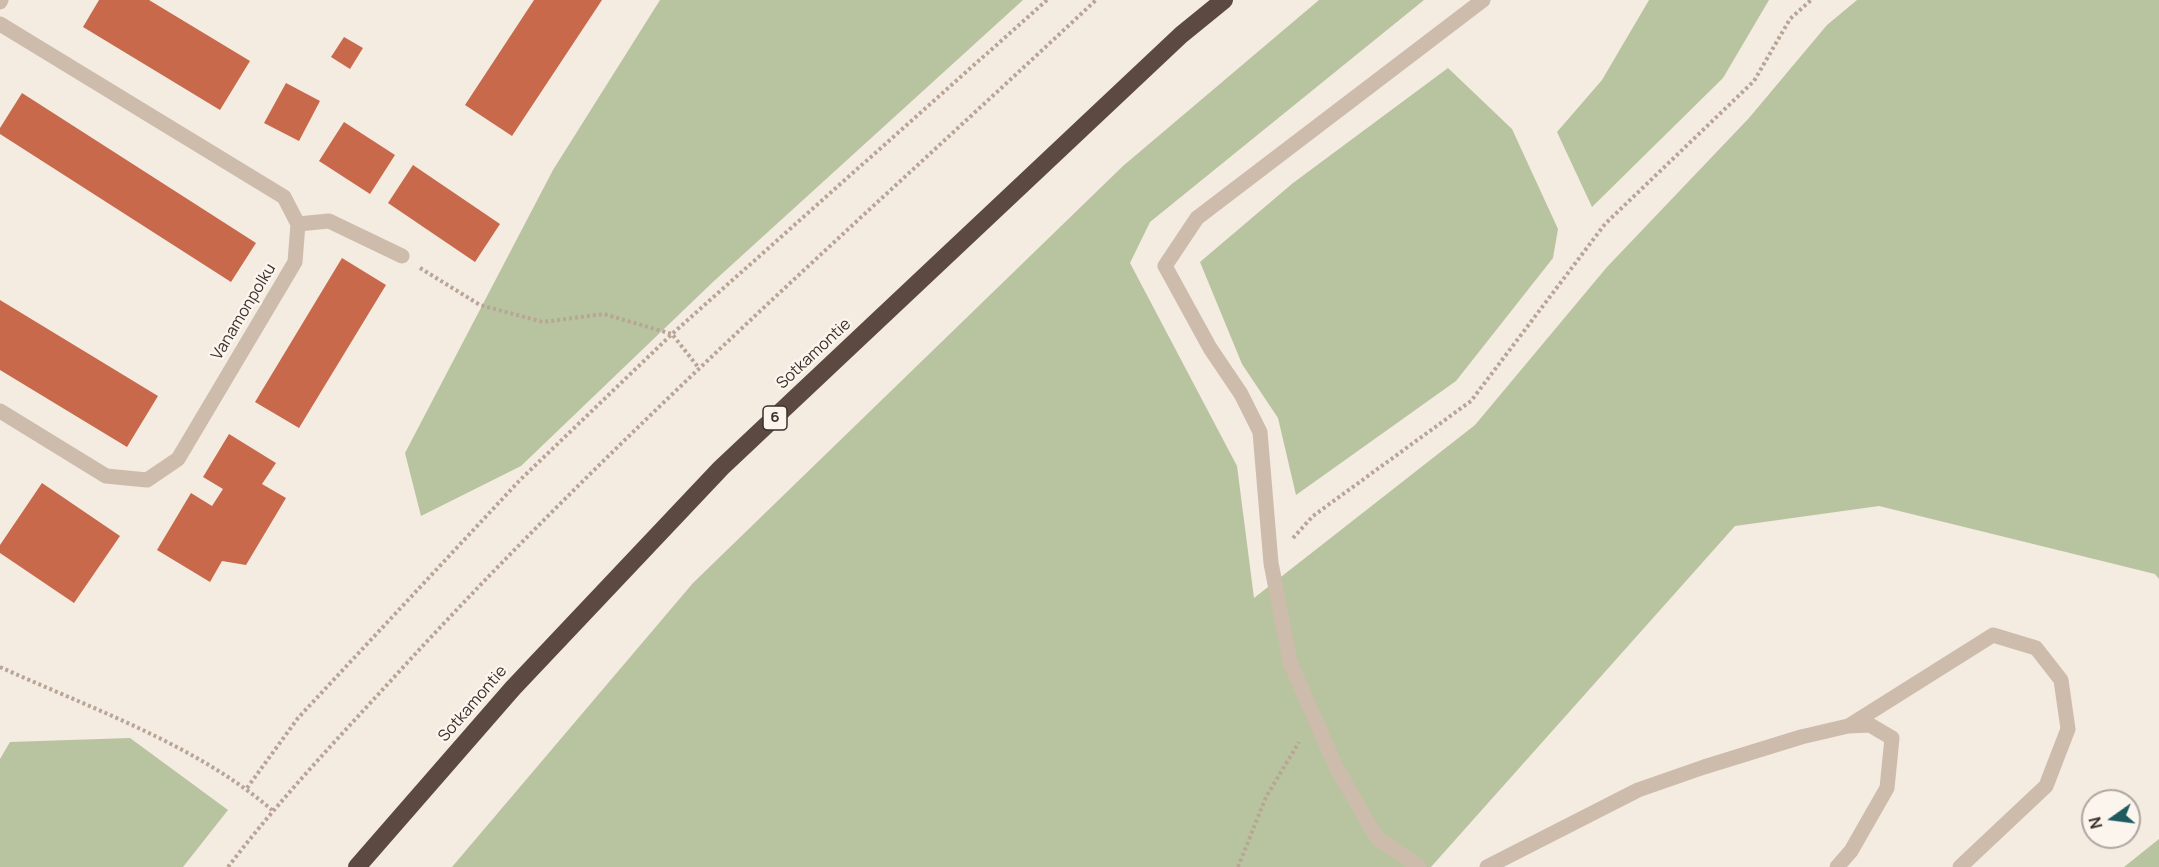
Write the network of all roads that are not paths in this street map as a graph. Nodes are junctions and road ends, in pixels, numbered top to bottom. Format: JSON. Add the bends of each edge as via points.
{"nodes":[{"id":1,"x":1224,"y":0,"type":"edge"},
{"id":2,"x":1483,"y":0,"type":"edge"},
{"id":3,"x":0,"y":24,"type":"edge"},
{"id":4,"x":298,"y":224,"type":"junction"},
{"id":5,"x":402,"y":256,"type":"road end"},
{"id":6,"x":0,"y":411,"type":"edge"},
{"id":7,"x":1848,"y":726,"type":"junction"},
{"id":8,"x":357,"y":867,"type":"edge"},
{"id":9,"x":1419,"y":867,"type":"edge"},
{"id":10,"x":1487,"y":867,"type":"edge"},
{"id":11,"x":1837,"y":867,"type":"edge"},
{"id":12,"x":1960,"y":867,"type":"edge"}],
"edges":[{"from":1,"to":8,"type":"highway","name":"Sotkamontie","number":"6","via":[[1181,35],[721,468],[513,688]]},
{"from":2,"to":9,"type":"street","via":[[1197,218],[1165,266],[1260,432],[1271,563],[1290,662],[1336,767],[1377,838]]},
{"from":3,"to":4,"type":"street","via":[[284,197]]},
{"from":4,"to":5,"type":"street","via":[[329,221]]},
{"from":4,"to":6,"type":"street","name":"Vanamonpolku","via":[[295,262],[177,459],[147,480],[106,476]]},
{"from":7,"to":10,"type":"street","via":[[1801,737],[1638,790]]},
{"from":7,"to":11,"type":"street","via":[[1870,725],[1892,738],[1887,788],[1851,851]]},
{"from":7,"to":12,"type":"street","via":[[1993,635],[2036,648],[2061,680],[2067,729],[2046,786]]}]}
